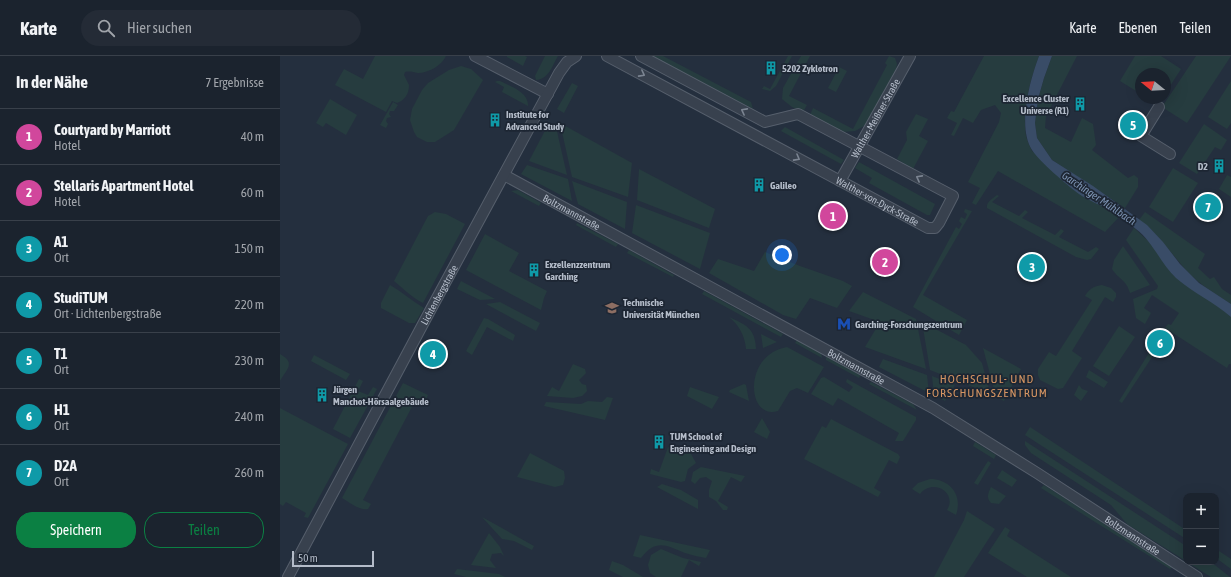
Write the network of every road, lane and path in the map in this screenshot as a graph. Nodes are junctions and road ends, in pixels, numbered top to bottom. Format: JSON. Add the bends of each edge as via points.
{"nodes":[{"id":1,"x":607,"y":56,"type":"edge"},
{"id":2,"x":641,"y":56,"type":"edge"},
{"id":3,"x":910,"y":56,"type":"edge"},
{"id":4,"x":478,"y":57,"type":"edge"},
{"id":5,"x":574,"y":57,"type":"edge"},
{"id":6,"x":548,"y":94,"type":"junction"},
{"id":7,"x":1159,"y":107,"type":"dead end"},
{"id":8,"x":860,"y":147,"type":"junction"},
{"id":9,"x":1170,"y":154,"type":"dead end"},
{"id":10,"x":504,"y":175,"type":"junction"},
{"id":11,"x":840,"y":181,"type":"junction"},
{"id":12,"x":288,"y":577,"type":"edge"},
{"id":13,"x":1197,"y":577,"type":"edge"}],
"edges":[{"from":1,"to":11,"type":"street","name":"Walther-von-Dyck-Straße","one_way":true},
{"from":8,"to":2,"type":"street","name":"Walther-von-Dyck-Straße","one_way":true,"via":[[798,114],[765,122]]},
{"from":3,"to":8,"type":"street","name":"Walther-Meißner-Straße"},
{"from":4,"to":6,"type":"street"},
{"from":5,"to":6,"type":"street","name":"Lichtenbergstraße","via":[[564,66]]},
{"from":6,"to":10,"type":"street","name":"Lichtenbergstraße"},
{"from":7,"to":9,"type":"street","via":[[1141,136]]},
{"from":8,"to":11,"type":"street","name":"Walther-Meißner-Straße"},
{"from":11,"to":8,"type":"street","name":"Walther-von-Dyck-Straße","one_way":true,"via":[[920,225],[935,228],[939,223],[953,196]]},
{"from":10,"to":12,"type":"street","name":"Lichtenbergstraße"},
{"from":10,"to":13,"type":"street","name":"Boltzmannstraße","via":[[933,408]]}]}
